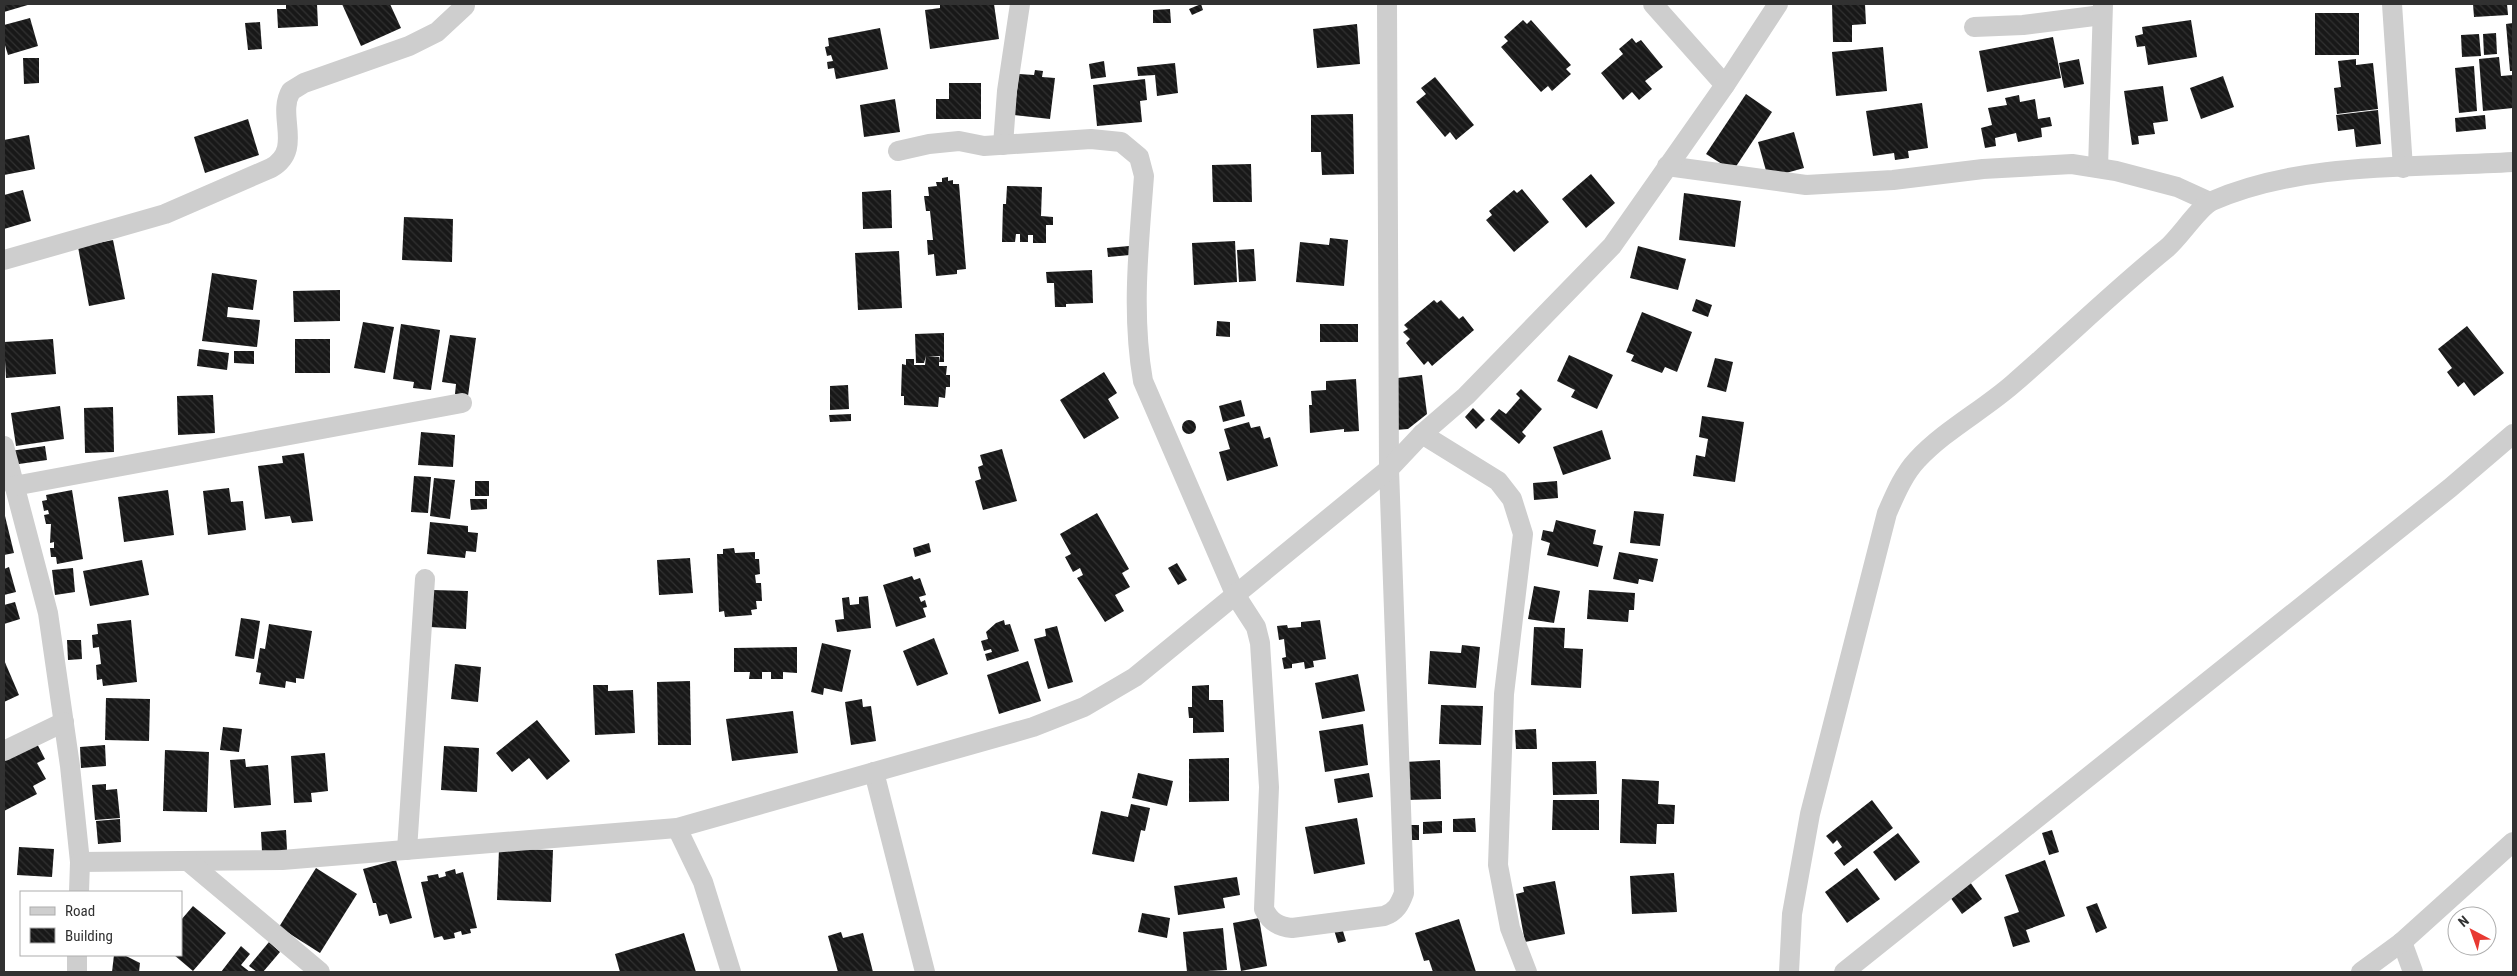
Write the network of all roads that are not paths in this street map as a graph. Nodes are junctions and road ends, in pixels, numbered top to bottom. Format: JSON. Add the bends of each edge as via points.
{"nodes":[{"id":1,"x":1020,"y":4,"type":"edge"},
{"id":2,"x":1387,"y":4,"type":"edge"},
{"id":3,"x":1653,"y":4,"type":"edge"},
{"id":4,"x":1778,"y":4,"type":"edge"},
{"id":5,"x":2392,"y":4,"type":"edge"},
{"id":6,"x":465,"y":6,"type":"dead end"},
{"id":7,"x":2102,"y":9,"type":"edge"},
{"id":8,"x":1974,"y":27,"type":"dead end"},
{"id":9,"x":1725,"y":85,"type":"junction"},
{"id":10,"x":1003,"y":145,"type":"junction"},
{"id":11,"x":898,"y":151,"type":"dead end"},
{"id":12,"x":2513,"y":162,"type":"edge"},
{"id":13,"x":1667,"y":166,"type":"junction"},
{"id":14,"x":2098,"y":168,"type":"junction"},
{"id":15,"x":2403,"y":168,"type":"junction"},
{"id":16,"x":2210,"y":202,"type":"junction"},
{"id":17,"x":4,"y":260,"type":"edge"},
{"id":18,"x":462,"y":402,"type":"dead end"},
{"id":19,"x":1422,"y":434,"type":"junction"},
{"id":20,"x":2513,"y":434,"type":"edge"},
{"id":21,"x":5,"y":454,"type":"edge"},
{"id":22,"x":1389,"y":469,"type":"junction"},
{"id":23,"x":14,"y":486,"type":"junction"},
{"id":24,"x":425,"y":579,"type":"dead end"},
{"id":25,"x":1236,"y":596,"type":"junction"},
{"id":26,"x":64,"y":722,"type":"junction"},
{"id":27,"x":4,"y":751,"type":"edge"},
{"id":28,"x":874,"y":772,"type":"junction"},
{"id":29,"x":677,"y":828,"type":"junction"},
{"id":30,"x":2513,"y":842,"type":"edge"},
{"id":31,"x":407,"y":850,"type":"junction"},
{"id":32,"x":80,"y":862,"type":"junction"},
{"id":33,"x":189,"y":862,"type":"junction"},
{"id":34,"x":79,"y":891,"type":"edge"},
{"id":35,"x":2402,"y":942,"type":"junction"},
{"id":36,"x":77,"y":956,"type":"edge"},
{"id":37,"x":76,"y":972,"type":"edge"},
{"id":38,"x":320,"y":972,"type":"edge"},
{"id":39,"x":731,"y":972,"type":"edge"},
{"id":40,"x":925,"y":972,"type":"edge"},
{"id":41,"x":1527,"y":972,"type":"edge"},
{"id":42,"x":1789,"y":972,"type":"edge"},
{"id":43,"x":1844,"y":972,"type":"edge"},
{"id":44,"x":2361,"y":972,"type":"edge"},
{"id":45,"x":2413,"y":972,"type":"edge"}],
"edges":[{"from":1,"to":10,"type":"street"},
{"from":2,"to":22,"type":"street"},
{"from":3,"to":9,"type":"street"},
{"from":4,"to":9,"type":"street"},
{"from":5,"to":15,"type":"street"},
{"from":6,"to":17,"type":"street","via":[[437,32],[410,46],[304,83],[291,91],[287,150],[284,159],[271,168],[165,214]]},
{"from":7,"to":8,"type":"street","via":[[2023,25]]},
{"from":7,"to":14,"type":"street"},
{"from":9,"to":13,"type":"street"},
{"from":10,"to":11,"type":"street","via":[[984,146],[959,141]]},
{"from":10,"to":25,"type":"street","via":[[1091,139],[1121,142],[1139,157],[1144,176],[1136,309],[1143,381]]},
{"from":12,"to":15,"type":"street"},
{"from":13,"to":14,"type":"street","via":[[1806,185],[2042,165],[2072,164]]},
{"from":13,"to":19,"type":"street","via":[[1612,246],[1466,396]]},
{"from":14,"to":16,"type":"street","via":[[2177,187]]},
{"from":15,"to":16,"type":"street","via":[[2363,169],[2275,180]]},
{"from":16,"to":42,"type":"street","via":[[2172,244],[2011,386],[1940,439],[1916,461],[1899,486],[1877,549],[1810,814],[1792,914]]},
{"from":18,"to":23,"type":"street"},
{"from":19,"to":22,"type":"street"},
{"from":19,"to":41,"type":"street","via":[[1498,482],[1512,499],[1523,534],[1504,694],[1498,865],[1510,928]]},
{"from":20,"to":43,"type":"street","via":[[2404,525]]},
{"from":21,"to":23,"type":"street"},
{"from":22,"to":25,"type":"street"},
{"from":22,"to":25,"type":"street","via":[[1404,893],[1392,914],[1292,928],[1282,927],[1264,909],[1269,787],[1260,643],[1256,627]]},
{"from":23,"to":26,"type":"street","via":[[48,613]]},
{"from":24,"to":31,"type":"street"},
{"from":25,"to":28,"type":"street","via":[[1135,677],[1084,707],[1033,727]]},
{"from":26,"to":27,"type":"street"},
{"from":26,"to":32,"type":"street"},
{"from":28,"to":29,"type":"street"},
{"from":28,"to":40,"type":"street"},
{"from":29,"to":31,"type":"street"},
{"from":29,"to":39,"type":"street","via":[[703,882]]},
{"from":30,"to":35,"type":"street"},
{"from":31,"to":33,"type":"street","via":[[282,860]]},
{"from":32,"to":33,"type":"street"},
{"from":32,"to":34,"type":"street"},
{"from":33,"to":38,"type":"street"},
{"from":35,"to":44,"type":"street"},
{"from":35,"to":45,"type":"street"},
{"from":36,"to":37,"type":"street"}]}
